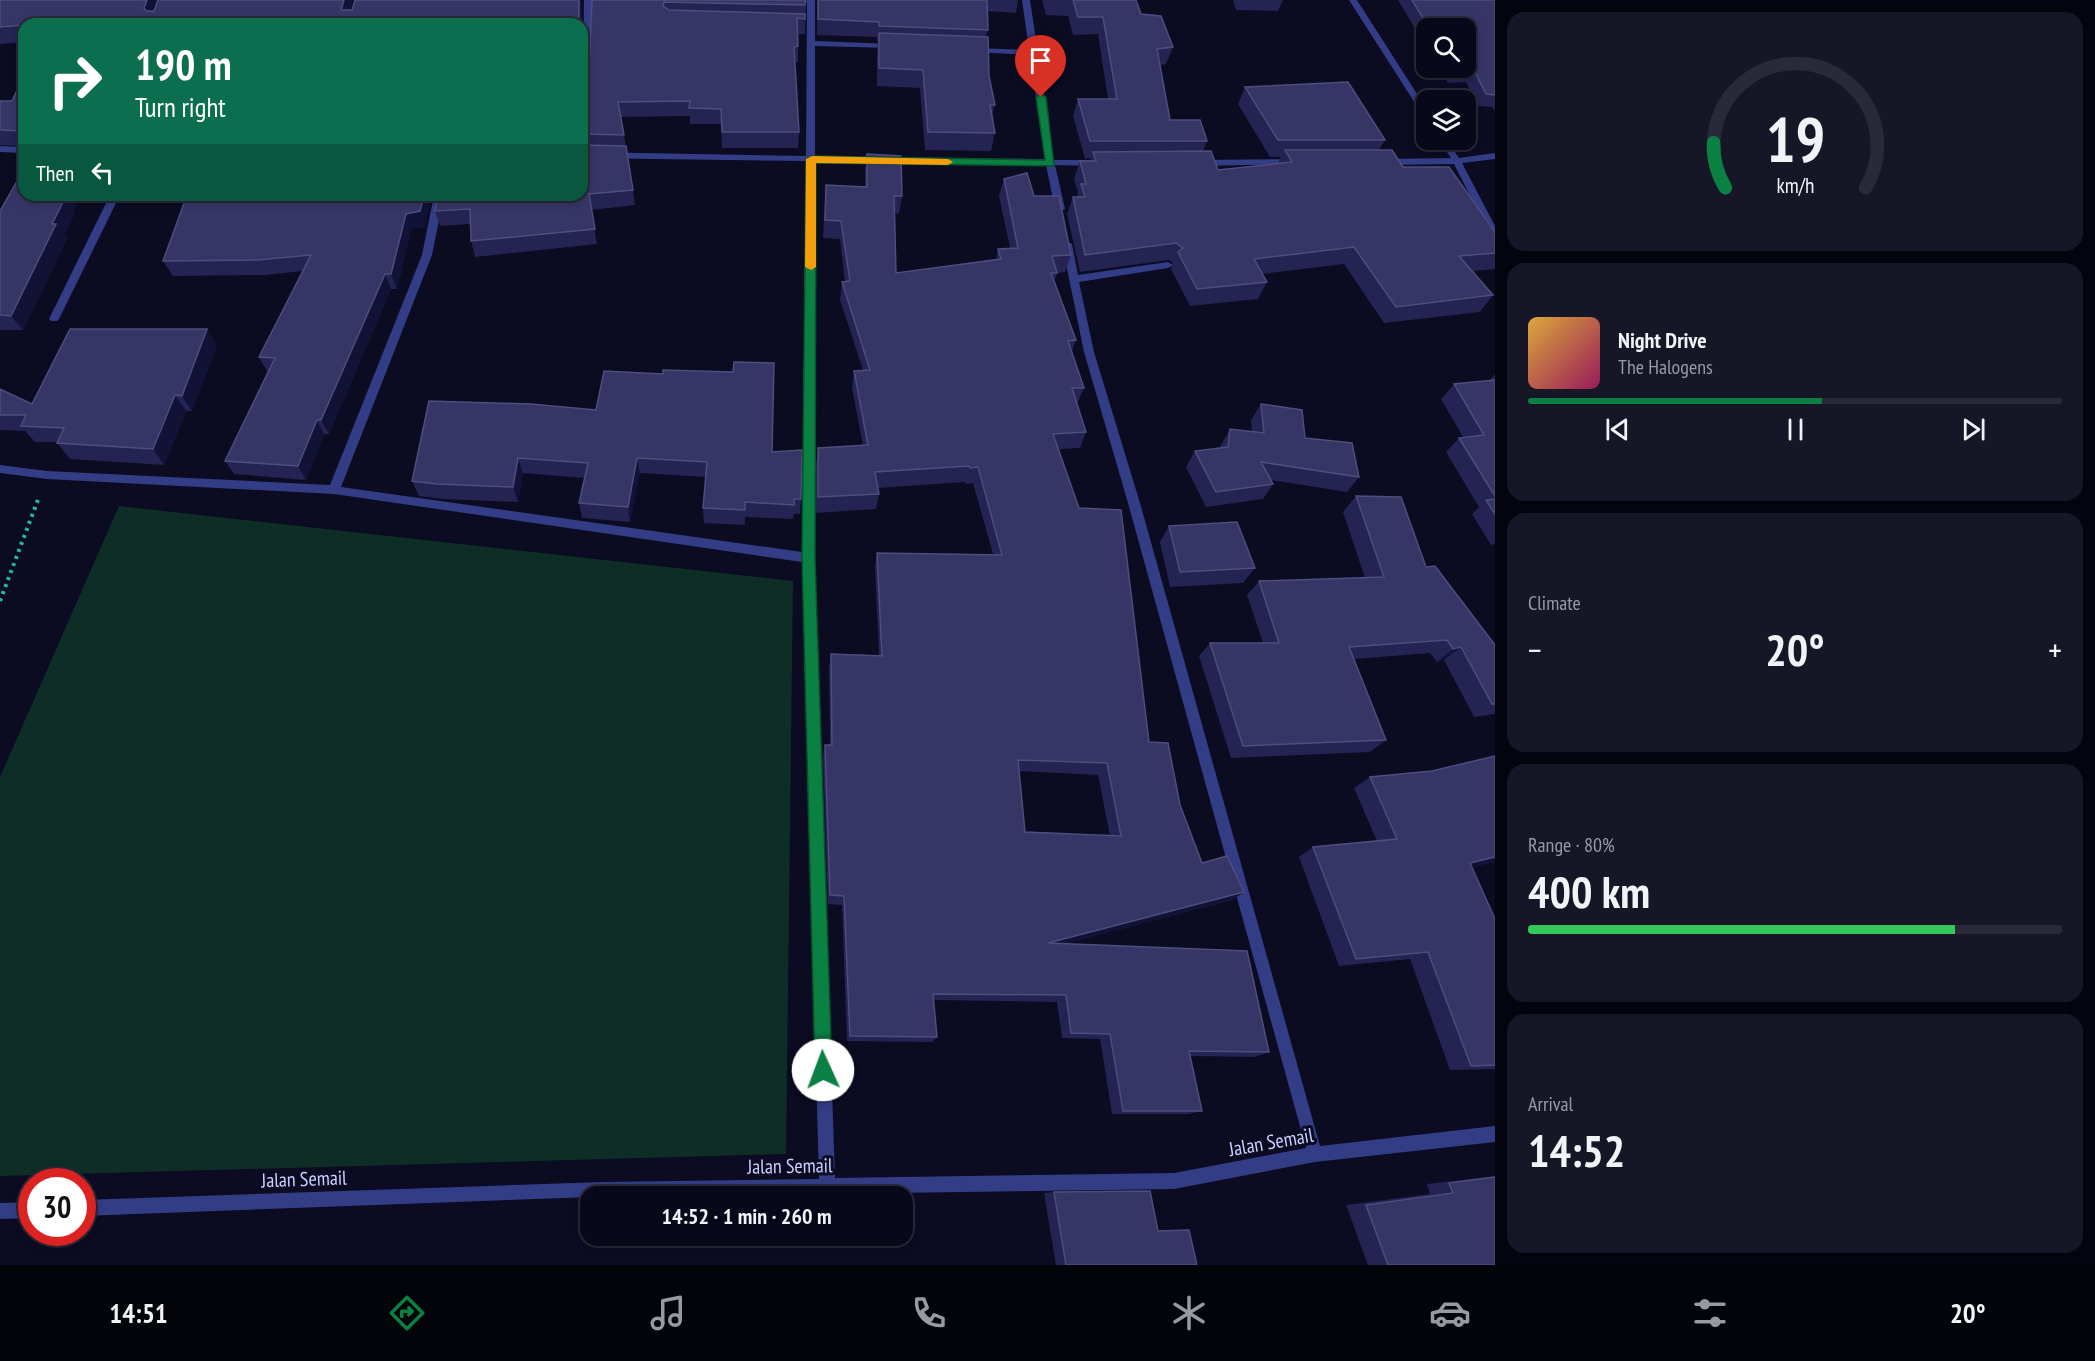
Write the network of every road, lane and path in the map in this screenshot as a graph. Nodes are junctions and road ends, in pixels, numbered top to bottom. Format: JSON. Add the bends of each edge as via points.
{"nodes":[{"id":1,"x":588,"y":0,"type":"edge"},
{"id":2,"x":810,"y":0,"type":"edge"},
{"id":3,"x":1026,"y":0,"type":"edge"},
{"id":4,"x":1353,"y":0,"type":"edge"},
{"id":5,"x":587,"y":18,"type":"edge"},
{"id":6,"x":798,"y":24,"type":"edge"},
{"id":7,"x":809,"y":25,"type":"junction"},
{"id":8,"x":811,"y":43,"type":"junction"},
{"id":9,"x":905,"y":47,"type":"edge"},
{"id":10,"x":964,"y":50,"type":"edge"},
{"id":11,"x":1035,"y":53,"type":"junction"},
{"id":12,"x":1416,"y":98,"type":"edge"},
{"id":13,"x":0,"y":149,"type":"edge"},
{"id":14,"x":18,"y":150,"type":"edge"},
{"id":15,"x":1450,"y":150,"type":"edge"},
{"id":16,"x":588,"y":155,"type":"edge"},
{"id":17,"x":1495,"y":156,"type":"edge"},
{"id":18,"x":812,"y":159,"type":"junction"},
{"id":19,"x":1457,"y":161,"type":"junction"},
{"id":20,"x":1302,"y":162,"type":"edge"},
{"id":21,"x":1373,"y":162,"type":"edge"},
{"id":22,"x":1110,"y":163,"type":"edge"},
{"id":23,"x":1194,"y":163,"type":"edge"},
{"id":24,"x":1050,"y":164,"type":"junction"},
{"id":25,"x":112,"y":201,"type":"edge"},
{"id":26,"x":438,"y":201,"type":"edge"},
{"id":27,"x":1495,"y":234,"type":"edge"},
{"id":28,"x":1168,"y":265,"type":"dead end"},
{"id":29,"x":1074,"y":279,"type":"junction"},
{"id":30,"x":54,"y":318,"type":"dead end"},
{"id":31,"x":0,"y":469,"type":"edge"},
{"id":32,"x":47,"y":475,"type":"junction"},
{"id":33,"x":334,"y":490,"type":"junction"},
{"id":34,"x":808,"y":558,"type":"junction"},
{"id":35,"x":0,"y":601,"type":"edge"},
{"id":36,"x":1495,"y":1134,"type":"edge"},
{"id":37,"x":1315,"y":1154,"type":"junction"},
{"id":38,"x":827,"y":1186,"type":"joint"},
{"id":39,"x":580,"y":1191,"type":"edge"},
{"id":40,"x":96,"y":1208,"type":"edge"},
{"id":41,"x":18,"y":1210,"type":"edge"},
{"id":42,"x":0,"y":1211,"type":"edge"}],
"edges":[{"from":1,"to":5,"type":"street"},
{"from":2,"to":7,"type":"street"},
{"from":3,"to":11,"type":"street"},
{"from":4,"to":12,"type":"street"},
{"from":6,"to":7,"type":"street"},
{"from":7,"to":8,"type":"street"},
{"from":8,"to":9,"type":"street"},
{"from":8,"to":18,"type":"street"},
{"from":10,"to":11,"type":"street"},
{"from":11,"to":24,"type":"street"},
{"from":13,"to":14,"type":"street"},
{"from":15,"to":19,"type":"street"},
{"from":16,"to":18,"type":"street"},
{"from":17,"to":19,"type":"street"},
{"from":18,"to":24,"type":"street"},
{"from":18,"to":34,"type":"street"},
{"from":19,"to":21,"type":"street"},
{"from":19,"to":27,"type":"street"},
{"from":20,"to":23,"type":"street"},
{"from":22,"to":24,"type":"street"},
{"from":24,"to":29,"type":"street"},
{"from":25,"to":30,"type":"street"},
{"from":26,"to":33,"type":"street","via":[[427,255]]},
{"from":28,"to":29,"type":"street"},
{"from":29,"to":37,"type":"street","via":[[1089,352]]},
{"from":31,"to":32,"type":"street"},
{"from":32,"to":33,"type":"street"},
{"from":32,"to":35,"type":"path"},
{"from":33,"to":34,"type":"street"},
{"from":34,"to":38,"type":"street"},
{"from":36,"to":37,"type":"street","name":"Jalan Semail"},
{"from":37,"to":38,"type":"street","name":"Jalan Semail","via":[[1174,1181]]},
{"from":39,"to":40,"type":"street","name":"Jalan Semail"},
{"from":41,"to":42,"type":"street"}]}
